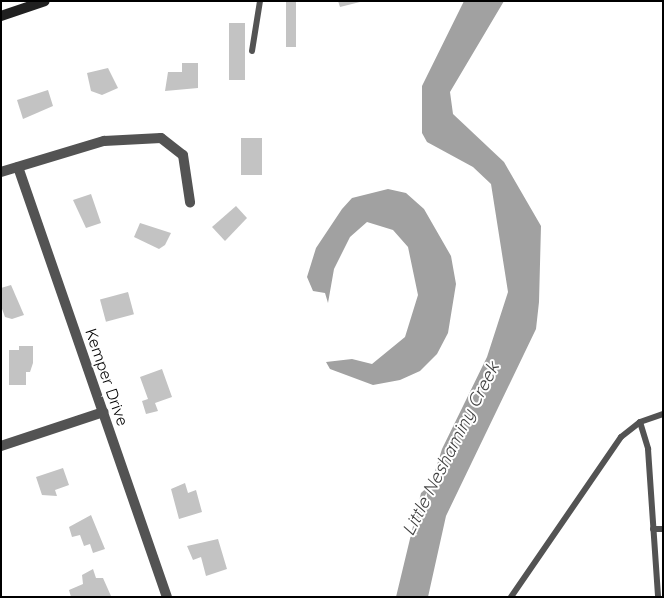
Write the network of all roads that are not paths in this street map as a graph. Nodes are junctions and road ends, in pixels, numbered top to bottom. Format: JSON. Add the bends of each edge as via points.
{"nodes":[{"id":1,"x":45,"y":1,"type":"edge"},
{"id":2,"x":260,"y":1,"type":"edge"},
{"id":3,"x":1,"y":16,"type":"edge"},
{"id":4,"x":252,"y":51,"type":"dead end"},
{"id":5,"x":18,"y":167,"type":"junction"},
{"id":6,"x":1,"y":172,"type":"edge"},
{"id":7,"x":190,"y":202,"type":"dead end"},
{"id":8,"x":103,"y":412,"type":"junction"},
{"id":9,"x":663,"y":414,"type":"edge"},
{"id":10,"x":640,"y":422,"type":"junction"},
{"id":11,"x":1,"y":446,"type":"edge"},
{"id":12,"x":663,"y":528,"type":"edge"},
{"id":13,"x":653,"y":529,"type":"junction"},
{"id":14,"x":167,"y":597,"type":"edge"},
{"id":15,"x":512,"y":597,"type":"edge"},
{"id":16,"x":658,"y":597,"type":"edge"}],
"edges":[{"from":1,"to":3,"type":"main road"},
{"from":2,"to":4,"type":"lane"},
{"from":5,"to":6,"type":"street"},
{"from":5,"to":7,"type":"street","via":[[104,141],[161,138],[183,155]]},
{"from":5,"to":8,"type":"street","name":"Kemper Drive"},
{"from":8,"to":11,"type":"street"},
{"from":8,"to":14,"type":"street","name":"Kemper Drive"},
{"from":9,"to":10,"type":"lane"},
{"from":10,"to":13,"type":"lane","via":[[648,449]]},
{"from":10,"to":15,"type":"lane","via":[[621,437]]},
{"from":12,"to":13,"type":"lane"},
{"from":13,"to":16,"type":"lane"}]}
